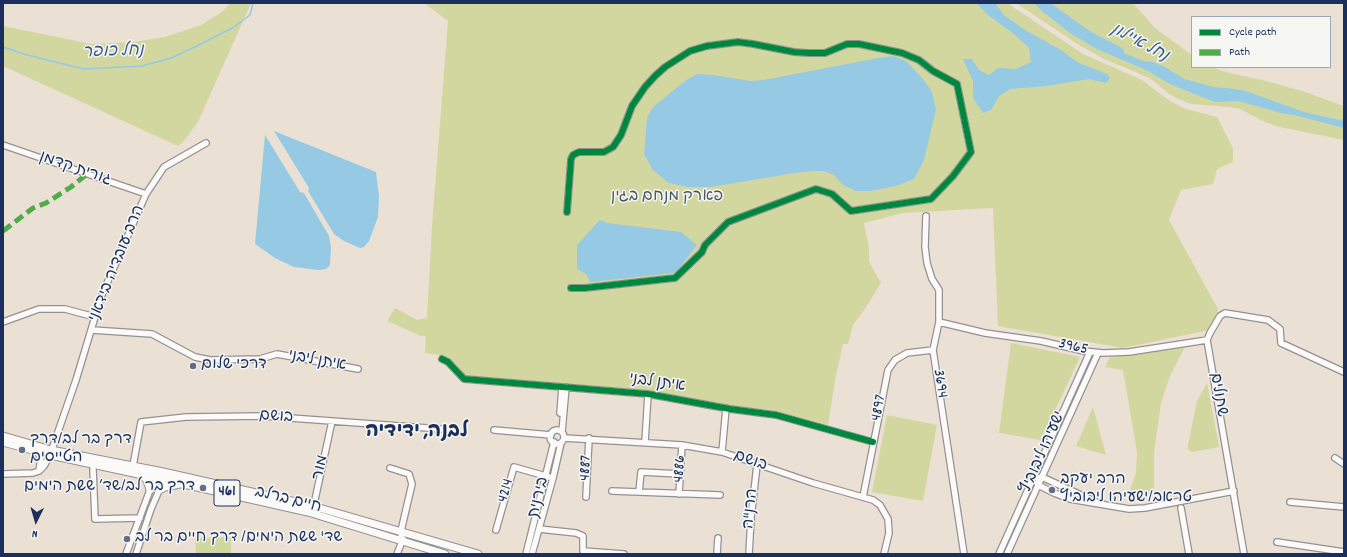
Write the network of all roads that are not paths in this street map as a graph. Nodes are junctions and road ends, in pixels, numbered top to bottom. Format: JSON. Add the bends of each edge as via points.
{"nodes":[{"id":1,"x":206,"y":143,"type":"dead end"},
{"id":2,"x":3,"y":146,"type":"edge"},
{"id":3,"x":146,"y":194,"type":"junction"},
{"id":4,"x":567,"y":212,"type":"dead end"},
{"id":5,"x":926,"y":216,"type":"dead end"},
{"id":6,"x":571,"y":288,"type":"dead end"},
{"id":7,"x":95,"y":317,"type":"junction"},
{"id":8,"x":3,"y":322,"type":"edge"},
{"id":9,"x":939,"y":322,"type":"junction"},
{"id":10,"x":92,"y":330,"type":"junction"},
{"id":11,"x":1207,"y":340,"type":"junction"},
{"id":12,"x":933,"y":350,"type":"junction"},
{"id":13,"x":1090,"y":352,"type":"junction"},
{"id":14,"x":1098,"y":353,"type":"junction"},
{"id":15,"x":442,"y":359,"type":"dead end"},
{"id":16,"x":358,"y":369,"type":"dead end"},
{"id":17,"x":1344,"y":372,"type":"edge"},
{"id":18,"x":564,"y":387,"type":"junction"},
{"id":19,"x":648,"y":394,"type":"junction"},
{"id":20,"x":726,"y":408,"type":"junction"},
{"id":21,"x":332,"y":422,"type":"junction"},
{"id":22,"x":455,"y":430,"type":"dead end"},
{"id":23,"x":494,"y":430,"type":"dead end"},
{"id":24,"x":551,"y":435,"type":"junction"},
{"id":25,"x":3,"y":436,"type":"edge"},
{"id":26,"x":561,"y":436,"type":"junction"},
{"id":27,"x":589,"y":438,"type":"junction"},
{"id":28,"x":3,"y":442,"type":"edge"},
{"id":29,"x":554,"y":442,"type":"junction"},
{"id":30,"x":645,"y":442,"type":"junction"},
{"id":31,"x":874,"y":442,"type":"junction"},
{"id":32,"x":682,"y":445,"type":"junction"},
{"id":33,"x":37,"y":452,"type":"junction"},
{"id":34,"x":51,"y":452,"type":"junction"},
{"id":35,"x":722,"y":452,"type":"junction"},
{"id":36,"x":1335,"y":458,"type":"dead end"},
{"id":37,"x":1344,"y":464,"type":"edge"},
{"id":38,"x":757,"y":465,"type":"junction"},
{"id":39,"x":133,"y":466,"type":"junction"},
{"id":40,"x":390,"y":468,"type":"dead end"},
{"id":41,"x":93,"y":469,"type":"dead end"},
{"id":42,"x":39,"y":471,"type":"junction"},
{"id":43,"x":3,"y":474,"type":"edge"},
{"id":44,"x":139,"y":474,"type":"junction"},
{"id":45,"x":680,"y":474,"type":"junction"},
{"id":46,"x":161,"y":476,"type":"junction"},
{"id":47,"x":546,"y":477,"type":"junction"},
{"id":48,"x":1042,"y":477,"type":"junction"},
{"id":49,"x":553,"y":478,"type":"junction"},
{"id":50,"x":1033,"y":478,"type":"junction"},
{"id":51,"x":184,"y":484,"type":"junction"},
{"id":52,"x":1038,"y":485,"type":"junction"},
{"id":53,"x":150,"y":490,"type":"junction"},
{"id":54,"x":159,"y":490,"type":"junction"},
{"id":55,"x":612,"y":491,"type":"dead end"},
{"id":56,"x":1234,"y":491,"type":"junction"},
{"id":57,"x":639,"y":492,"type":"junction"},
{"id":58,"x":679,"y":494,"type":"junction"},
{"id":59,"x":720,"y":495,"type":"dead end"},
{"id":60,"x":586,"y":497,"type":"dead end"},
{"id":61,"x":863,"y":497,"type":"junction"},
{"id":62,"x":1290,"y":502,"type":"dead end"},
{"id":63,"x":1104,"y":505,"type":"junction"},
{"id":64,"x":314,"y":506,"type":"junction"},
{"id":65,"x":1344,"y":507,"type":"edge"},
{"id":66,"x":1181,"y":508,"type":"dead end"},
{"id":67,"x":316,"y":514,"type":"junction"},
{"id":68,"x":140,"y":518,"type":"junction"},
{"id":69,"x":539,"y":529,"type":"junction"},
{"id":70,"x":496,"y":530,"type":"dead end"},
{"id":71,"x":403,"y":532,"type":"junction"},
{"id":72,"x":718,"y":538,"type":"dead end"},
{"id":73,"x":402,"y":542,"type":"junction"},
{"id":74,"x":1277,"y":542,"type":"dead end"},
{"id":75,"x":1318,"y":551,"type":"edge"},
{"id":76,"x":1344,"y":552,"type":"edge"},
{"id":77,"x":126,"y":554,"type":"edge"},
{"id":78,"x":136,"y":554,"type":"edge"},
{"id":79,"x":397,"y":554,"type":"edge"},
{"id":80,"x":445,"y":554,"type":"edge"},
{"id":81,"x":478,"y":554,"type":"edge"},
{"id":82,"x":526,"y":554,"type":"edge"},
{"id":83,"x":532,"y":554,"type":"edge"},
{"id":84,"x":624,"y":554,"type":"edge"},
{"id":85,"x":717,"y":554,"type":"edge"},
{"id":86,"x":749,"y":554,"type":"edge"},
{"id":87,"x":884,"y":554,"type":"edge"},
{"id":88,"x":964,"y":554,"type":"edge"},
{"id":89,"x":999,"y":554,"type":"edge"},
{"id":90,"x":1007,"y":554,"type":"edge"},
{"id":91,"x":1189,"y":554,"type":"edge"},
{"id":92,"x":1244,"y":554,"type":"edge"}],
"edges":[{"from":1,"to":3,"type":"street","name":"הרב עובדיה בידאני","via":[[164,167]]},
{"from":2,"to":3,"type":"street","name":"גורית קדמן"},
{"from":3,"to":7,"type":"street","name":"הרב עובדיה בידאני","via":[[101,297]]},
{"from":4,"to":6,"type":"street","via":[[570,159],[573,155],[579,152],[604,152],[613,147],[622,135],[632,106],[645,87],[665,67],[690,51],[738,42],[794,52],[824,53],[848,44],[860,44],[919,60],[957,84],[971,152],[931,199],[851,211],[832,194],[816,189],[728,222],[675,278]]},
{"from":5,"to":9,"type":"street","name":"3694","via":[[927,263],[939,290]]},
{"from":7,"to":8,"type":"street","via":[[65,309],[39,309]]},
{"from":7,"to":10,"type":"street","name":"הרב עובדיה בידאני"},
{"from":9,"to":12,"type":"street","name":"3694"},
{"from":9,"to":13,"type":"street","name":"3965"},
{"from":10,"to":16,"type":"street","name":"איתן ליבני","via":[[152,334],[195,357],[210,360],[260,359],[277,354]]},
{"from":10,"to":34,"type":"street","name":"הרב עובדיה בידאני"},
{"from":11,"to":14,"type":"street","name":"3965","via":[[1129,352]]},
{"from":11,"to":17,"type":"street","via":[[1220,316],[1225,313],[1268,320],[1280,329],[1281,343]]},
{"from":11,"to":56,"type":"street","name":"שתולים"},
{"from":12,"to":31,"type":"street","name":"4897","via":[[907,353],[895,360],[888,370]]},
{"from":12,"to":88,"type":"street","name":"3694"},
{"from":13,"to":14,"type":"street","name":"3965"},
{"from":13,"to":50,"type":"street","name":"ישעיהו ליבוביץ"},
{"from":14,"to":48,"type":"street","name":"ישעיהו ליבוביץ"},
{"from":15,"to":18,"type":"street","name":"איתן לבני","via":[[464,379]]},
{"from":18,"to":19,"type":"street","name":"איתן לבני"},
{"from":18,"to":26,"type":"street","name":"בירנית"},
{"from":19,"to":20,"type":"street","name":"איתן לבני"},
{"from":19,"to":30,"type":"street"},
{"from":20,"to":31,"type":"street","name":"איתן לבני","via":[[776,415]]},
{"from":20,"to":35,"type":"street"},
{"from":21,"to":22,"type":"street","name":"בושם"},
{"from":21,"to":39,"type":"street","name":"בושם","via":[[264,416],[141,422]]},
{"from":21,"to":64,"type":"street","name":"מור"},
{"from":23,"to":24,"type":"street"},
{"from":24,"to":26,"type":"street","via":[[554,431]]},
{"from":24,"to":29,"type":"street"},
{"from":25,"to":34,"type":"main road","name":"חיים ברלב","number":"461"},
{"from":26,"to":27,"type":"street","name":"בושם"},
{"from":26,"to":29,"type":"street","name":"בושם","via":[[557,444]]},
{"from":26,"to":49,"type":"street","name":"בירנית"},
{"from":27,"to":30,"type":"street","name":"בושם"},
{"from":27,"to":60,"type":"street","name":"4887"},
{"from":28,"to":33,"type":"main road","name":"חיים ברלב","number":"461"},
{"from":29,"to":47,"type":"street","name":"בירנית"},
{"from":30,"to":32,"type":"street","name":"בושם"},
{"from":31,"to":61,"type":"street","name":"4897"},
{"from":32,"to":35,"type":"street","name":"בושם"},
{"from":32,"to":45,"type":"street","name":"4886"},
{"from":33,"to":34,"type":"main road","name":"חיים ברלב","number":"461"},
{"from":33,"to":42,"type":"street","via":[[41,458]]},
{"from":34,"to":39,"type":"main road","name":"חיים ברלב","number":"461"},
{"from":34,"to":42,"type":"street","name":"הרב עובדיה בידאני"},
{"from":34,"to":44,"type":"main road","name":"חיים ברלב","number":"461"},
{"from":35,"to":38,"type":"street","name":"בושם"},
{"from":36,"to":37,"type":"street"},
{"from":38,"to":61,"type":"street","name":"בושם"},
{"from":38,"to":86,"type":"street","name":"הרנ\"ה"},
{"from":39,"to":46,"type":"main road","name":"חיים ברלב","number":"461"},
{"from":40,"to":71,"type":"street","via":[[409,474],[412,484]]},
{"from":41,"to":68,"type":"street","via":[[96,519]]},
{"from":42,"to":43,"type":"street"},
{"from":44,"to":46,"type":"main road","name":"חיים ברלב","number":"461"},
{"from":44,"to":53,"type":"main road","via":[[147,480]]},
{"from":45,"to":57,"type":"street","via":[[641,472]]},
{"from":45,"to":58,"type":"street","name":"4886"},
{"from":46,"to":51,"type":"main road","name":"חיים ברלב","number":"461"},
{"from":46,"to":53,"type":"street"},
{"from":46,"to":54,"type":"street"},
{"from":46,"to":64,"type":"main road","name":"חיים ברלב","number":"461"},
{"from":47,"to":49,"type":"street","name":"4214"},
{"from":47,"to":70,"type":"street","name":"4214","via":[[514,467]]},
{"from":47,"to":82,"type":"street","name":"בירנית"},
{"from":48,"to":50,"type":"street"},
{"from":48,"to":52,"type":"street","name":"ישעיהו ליבוביץ"},
{"from":48,"to":63,"type":"street"},
{"from":49,"to":69,"type":"street","name":"בירנית"},
{"from":50,"to":52,"type":"street"},
{"from":50,"to":89,"type":"street","name":"ישעיהו ליבוביץ"},
{"from":51,"to":54,"type":"main road"},
{"from":51,"to":67,"type":"main road","name":"חיים ברלב","number":"461"},
{"from":52,"to":63,"type":"street","via":[[1070,499]]},
{"from":52,"to":90,"type":"street","name":"ישעיהו ליבוביץ"},
{"from":53,"to":68,"type":"street"},
{"from":54,"to":78,"type":"street"},
{"from":55,"to":57,"type":"street"},
{"from":56,"to":63,"type":"street","via":[[1137,509]]},
{"from":56,"to":92,"type":"street","name":"שתולים"},
{"from":57,"to":58,"type":"street"},
{"from":58,"to":59,"type":"street"},
{"from":61,"to":87,"type":"street","name":"בושם","via":[[880,505],[888,519],[890,533]]},
{"from":62,"to":65,"type":"street"},
{"from":64,"to":67,"type":"street","name":"מור"},
{"from":64,"to":71,"type":"main road","name":"חיים ברלב","number":"461"},
{"from":66,"to":91,"type":"street"},
{"from":67,"to":73,"type":"main road","name":"חיים ברלב","number":"461"},
{"from":68,"to":77,"type":"street"},
{"from":69,"to":83,"type":"street","name":"בירנית"},
{"from":69,"to":84,"type":"street","via":[[583,536],[583,551]]},
{"from":71,"to":73,"type":"street"},
{"from":71,"to":81,"type":"main road","name":"חיים ברלב","number":"461"},
{"from":72,"to":85,"type":"street"},
{"from":73,"to":79,"type":"street"},
{"from":73,"to":80,"type":"main road","name":"חיים ברלב","number":"461"},
{"from":74,"to":75,"type":"street"},
{"from":75,"to":76,"type":"street"}]}
